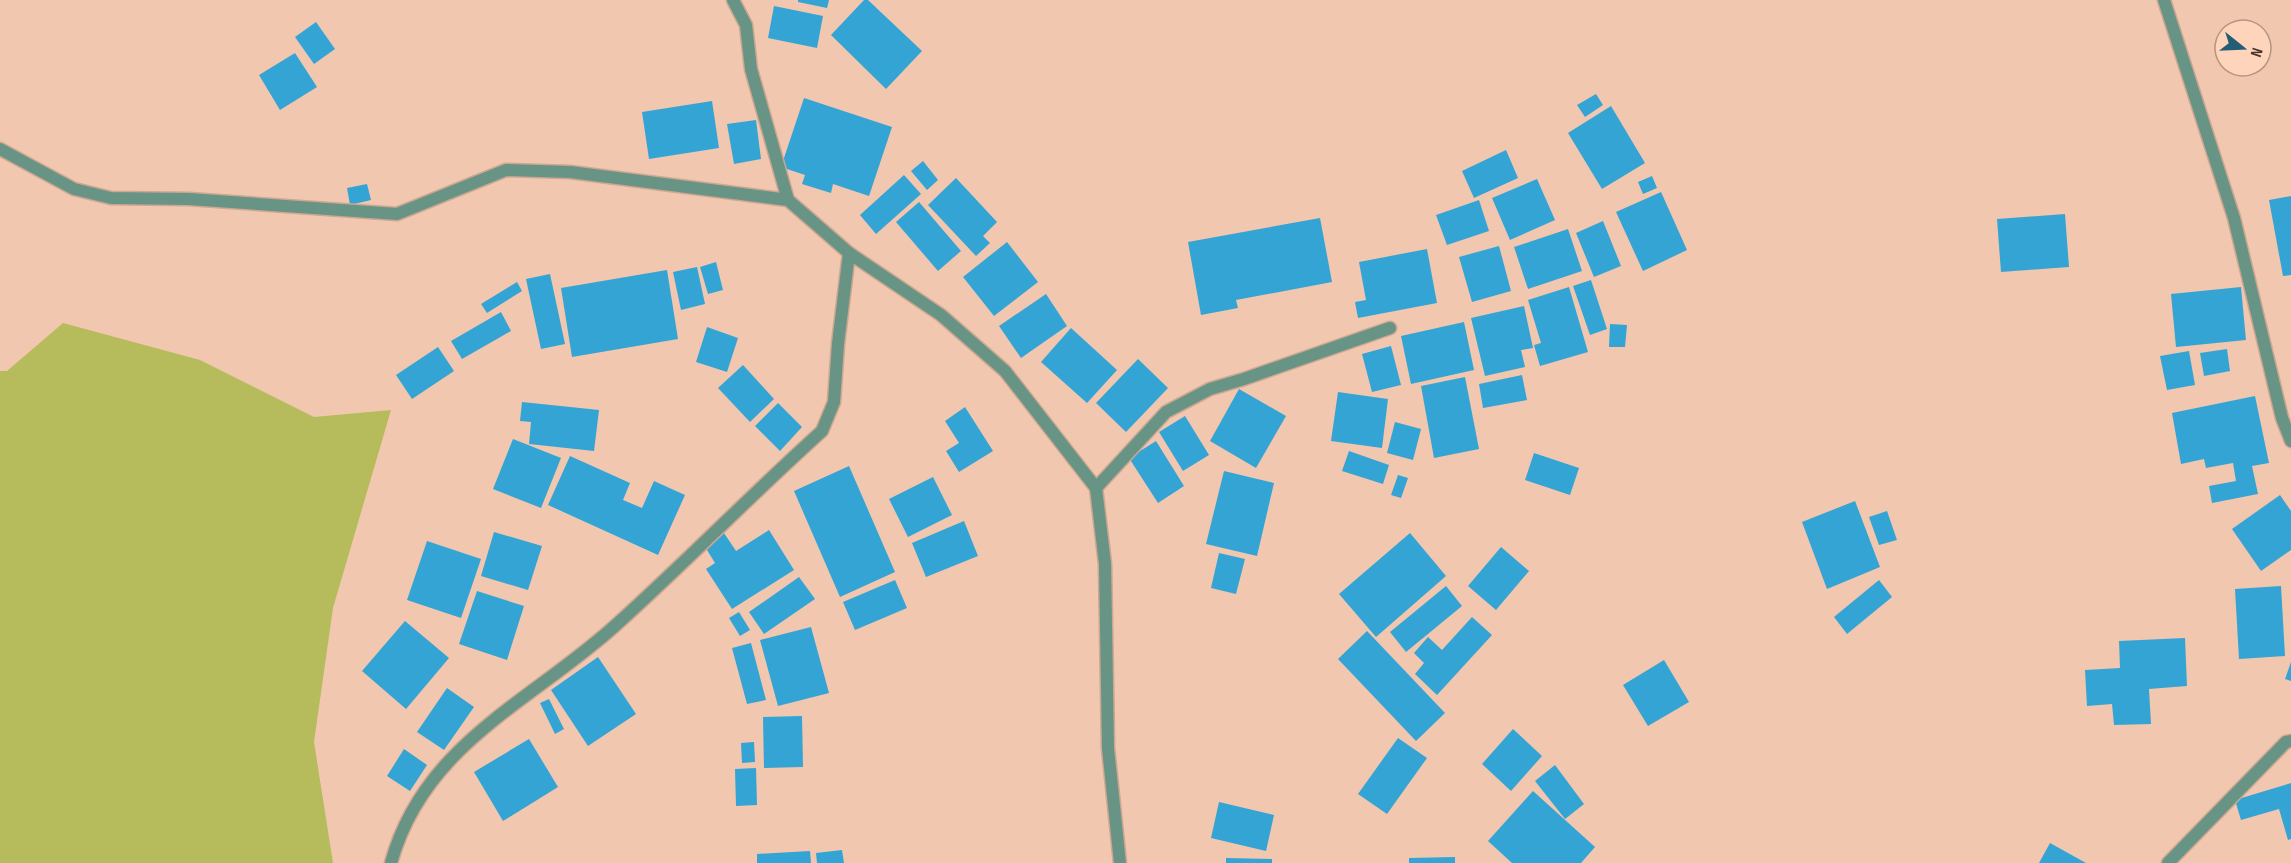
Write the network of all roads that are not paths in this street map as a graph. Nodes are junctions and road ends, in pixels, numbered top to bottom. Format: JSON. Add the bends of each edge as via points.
{"nodes":[{"id":1,"x":733,"y":0,"type":"edge"},
{"id":2,"x":2164,"y":0,"type":"edge"},
{"id":3,"x":0,"y":149,"type":"edge"},
{"id":4,"x":788,"y":200,"type":"junction"},
{"id":5,"x":849,"y":253,"type":"junction"},
{"id":6,"x":1390,"y":328,"type":"dead end"},
{"id":7,"x":2291,"y":441,"type":"edge"},
{"id":8,"x":1096,"y":488,"type":"junction"},
{"id":9,"x":2291,"y":741,"type":"edge"},
{"id":10,"x":391,"y":863,"type":"edge"},
{"id":11,"x":1120,"y":863,"type":"edge"},
{"id":12,"x":2168,"y":863,"type":"edge"}],
"edges":[{"from":1,"to":4,"type":"street","via":[[746,25],[751,69]]},
{"from":2,"to":7,"type":"street","via":[[2234,218],[2282,418]]},
{"from":3,"to":4,"type":"street","via":[[74,189],[111,198],[189,199],[397,214],[506,170],[570,172]]},
{"from":4,"to":5,"type":"street"},
{"from":5,"to":8,"type":"street","via":[[941,315],[1005,372]]},
{"from":5,"to":10,"type":"street","via":[[834,402],[822,431],[616,626],[470,738],[427,786],[399,836]]},
{"from":6,"to":8,"type":"street","via":[[1210,389],[1166,412]]},
{"from":8,"to":11,"type":"street","via":[[1105,564],[1108,748]]},
{"from":9,"to":12,"type":"street"}]}
